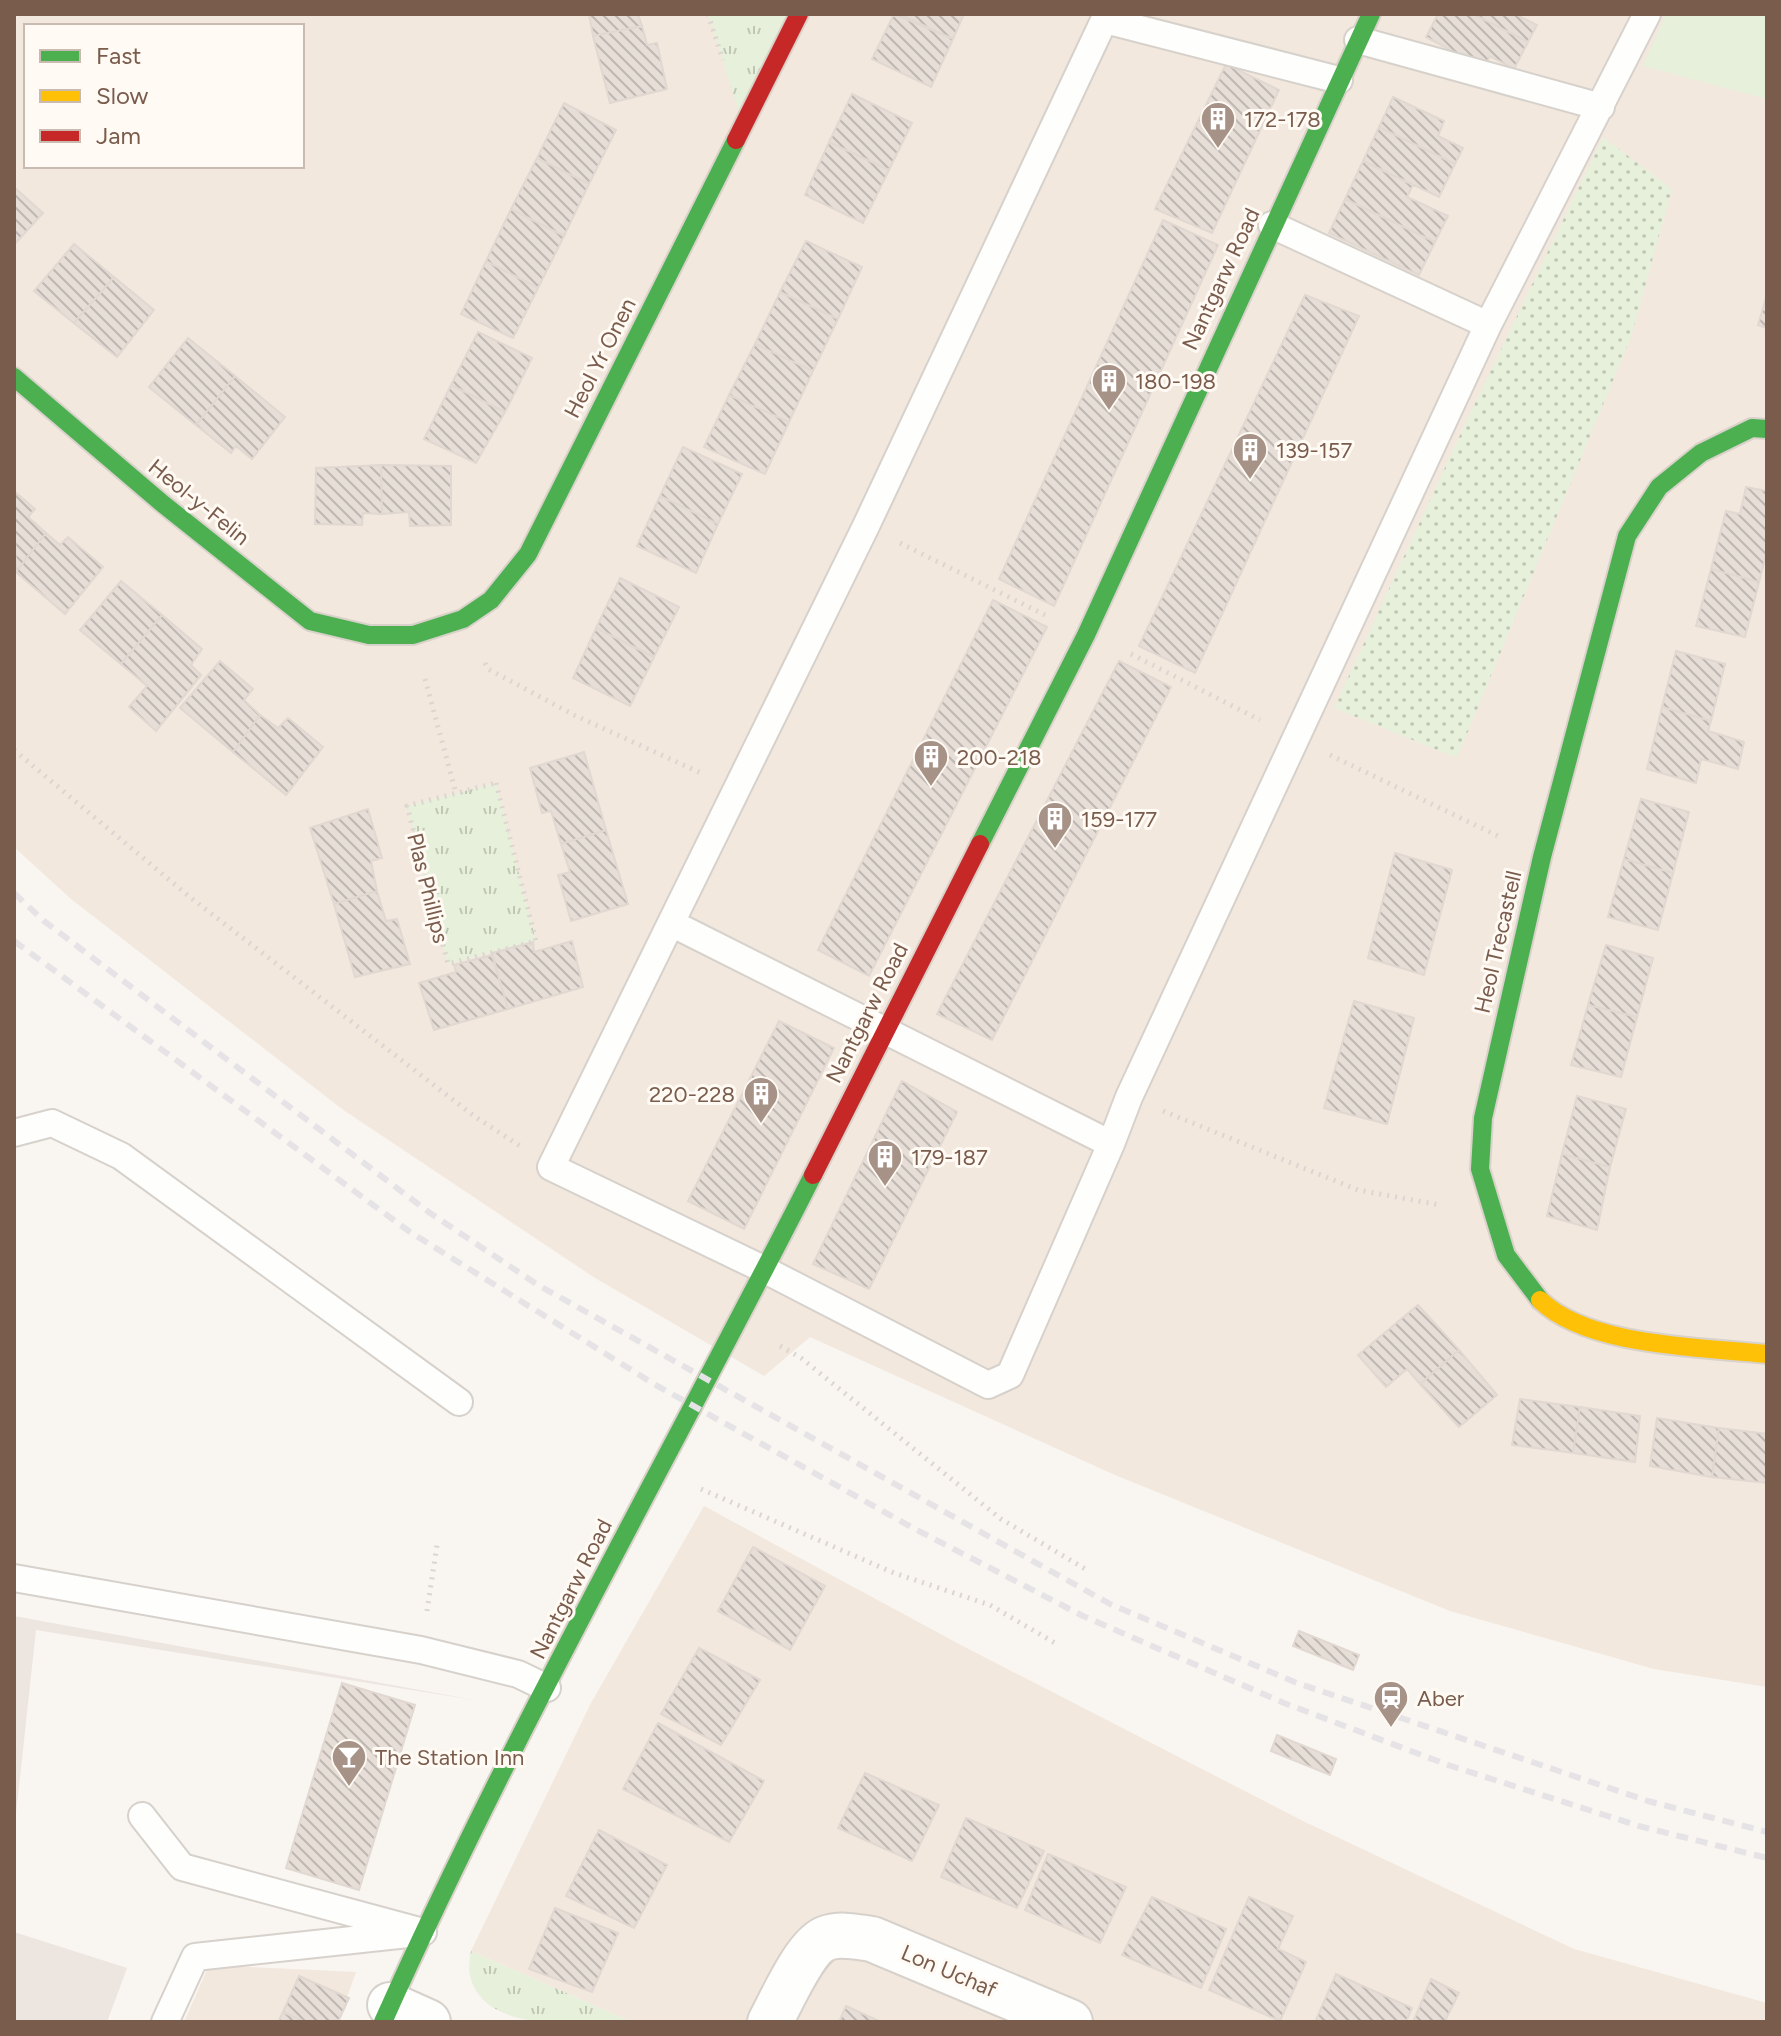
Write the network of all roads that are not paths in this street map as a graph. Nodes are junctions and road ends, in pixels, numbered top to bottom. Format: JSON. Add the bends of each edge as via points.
{"nodes":[{"id":1,"x":799,"y":14,"type":"edge"},
{"id":2,"x":1371,"y":14,"type":"edge"},
{"id":3,"x":1647,"y":14,"type":"edge"},
{"id":4,"x":1106,"y":17,"type":"edge"},
{"id":5,"x":1358,"y":40,"type":"junction"},
{"id":6,"x":1339,"y":80,"type":"junction"},
{"id":7,"x":1601,"y":107,"type":"junction"},
{"id":8,"x":1272,"y":225,"type":"junction"},
{"id":9,"x":1488,"y":325,"type":"junction"},
{"id":10,"x":14,"y":377,"type":"edge"},
{"id":11,"x":1767,"y":429,"type":"edge"},
{"id":12,"x":369,"y":635,"type":"joint"},
{"id":13,"x":671,"y":923,"type":"junction"},
{"id":14,"x":885,"y":1030,"type":"junction"},
{"id":15,"x":14,"y":1133,"type":"edge"},
{"id":16,"x":1111,"y":1144,"type":"junction"},
{"id":17,"x":765,"y":1270,"type":"junction"},
{"id":18,"x":1767,"y":1354,"type":"edge"},
{"id":19,"x":459,"y":1402,"type":"dead end"},
{"id":20,"x":14,"y":1578,"type":"edge"},
{"id":21,"x":547,"y":1688,"type":"junction"},
{"id":22,"x":142,"y":1816,"type":"dead end"},
{"id":23,"x":423,"y":1932,"type":"junction"},
{"id":24,"x":400,"y":2016,"type":"edge"},
{"id":25,"x":165,"y":2022,"type":"edge"},
{"id":26,"x":770,"y":2022,"type":"edge"},
{"id":27,"x":1070,"y":2022,"type":"edge"}],
"edges":[{"from":1,"to":12,"type":"street","name":"Heol Yr Onen","via":[[528,554],[491,600],[463,619],[413,635]]},
{"from":2,"to":5,"type":"street","name":"Nantgarw Road"},
{"from":3,"to":7,"type":"lane"},
{"from":4,"to":6,"type":"lane"},
{"from":4,"to":13,"type":"lane"},
{"from":5,"to":6,"type":"street","name":"Nantgarw Road"},
{"from":5,"to":7,"type":"lane"},
{"from":6,"to":8,"type":"street","name":"Nantgarw Road"},
{"from":7,"to":9,"type":"lane"},
{"from":8,"to":9,"type":"lane"},
{"from":8,"to":14,"type":"street","name":"Nantgarw Road","via":[[1086,635]]},
{"from":9,"to":16,"type":"lane"},
{"from":10,"to":12,"type":"street","name":"Heol-y-Felin","via":[[310,621]]},
{"from":11,"to":18,"type":"street","name":"Heol Trecastell","via":[[1752,428],[1701,453],[1659,487],[1627,536],[1542,857],[1483,1118],[1480,1169],[1506,1255],[1543,1303],[1588,1329]]},
{"from":13,"to":14,"type":"lane"},
{"from":13,"to":17,"type":"lane","via":[[551,1167]]},
{"from":14,"to":16,"type":"lane"},
{"from":14,"to":17,"type":"street","name":"Nantgarw Road"},
{"from":15,"to":19,"type":"lane","via":[[52,1123],[121,1156]]},
{"from":16,"to":17,"type":"lane","via":[[1010,1375],[988,1385]]},
{"from":17,"to":21,"type":"street","name":"Nantgarw Road"},
{"from":20,"to":21,"type":"lane","via":[[421,1650],[518,1674]]},
{"from":21,"to":23,"type":"street","name":"Nantgarw Road"},
{"from":22,"to":23,"type":"lane","via":[[182,1867]]},
{"from":23,"to":24,"type":"street","name":"Nantgarw Road"},
{"from":23,"to":25,"type":"lane","via":[[195,1957]]},
{"from":26,"to":27,"type":"street","name":"Lon Uchaf","via":[[808,1953],[823,1938],[843,1935],[872,1939]]}]}
